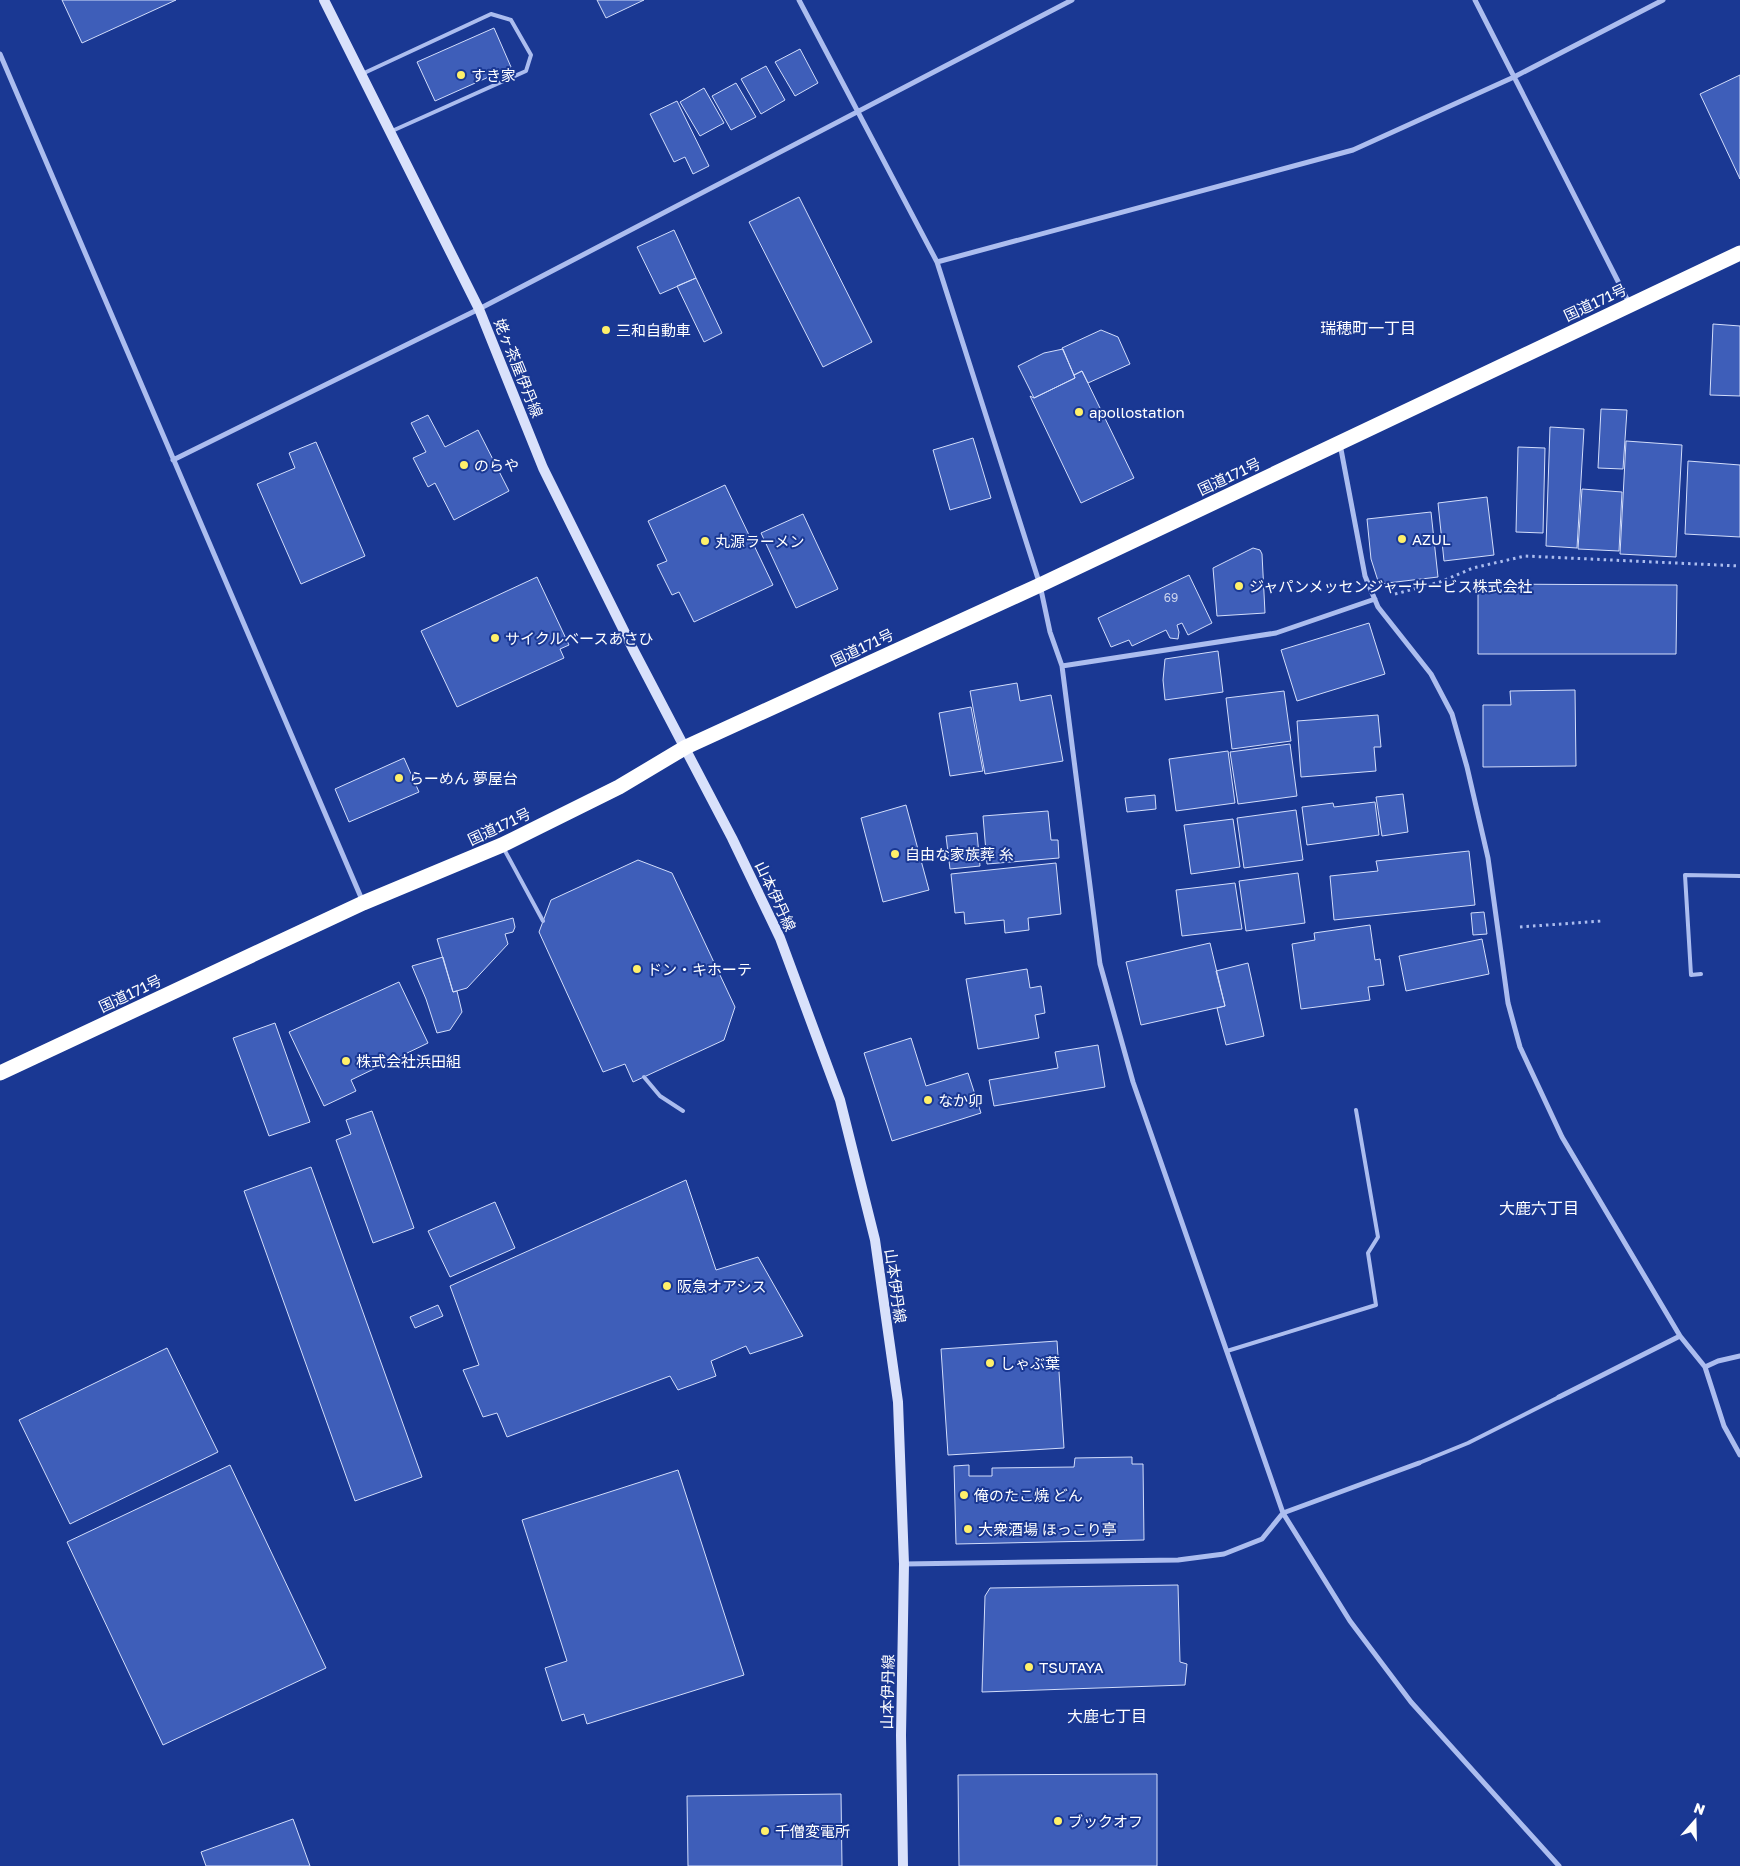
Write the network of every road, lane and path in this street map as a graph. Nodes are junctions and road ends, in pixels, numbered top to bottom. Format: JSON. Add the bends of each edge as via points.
{"nodes":[{"id":1,"x":324,"y":0,"type":"edge"},
{"id":2,"x":799,"y":0,"type":"edge"},
{"id":3,"x":1072,"y":0,"type":"edge"},
{"id":4,"x":1475,"y":0,"type":"edge"},
{"id":5,"x":1663,"y":0,"type":"edge"},
{"id":6,"x":0,"y":54,"type":"edge"},
{"id":7,"x":362,"y":74,"type":"junction"},
{"id":8,"x":1514,"y":77,"type":"junction"},
{"id":9,"x":858,"y":112,"type":"junction"},
{"id":10,"x":390,"y":132,"type":"junction"},
{"id":11,"x":1740,"y":254,"type":"edge"},
{"id":12,"x":937,"y":262,"type":"junction"},
{"id":13,"x":1630,"y":305,"type":"junction"},
{"id":14,"x":479,"y":309,"type":"junction"},
{"id":15,"x":1339,"y":443,"type":"junction"},
{"id":16,"x":173,"y":460,"type":"junction"},
{"id":17,"x":1740,"y":566,"type":"edge"},
{"id":18,"x":1040,"y":585,"type":"junction"},
{"id":19,"x":1375,"y":599,"type":"junction"},
{"id":20,"x":1062,"y":666,"type":"junction"},
{"id":21,"x":686,"y":747,"type":"junction"},
{"id":22,"x":502,"y":845,"type":"junction"},
{"id":23,"x":1740,"y":876,"type":"edge"},
{"id":24,"x":363,"y":903,"type":"junction"},
{"id":25,"x":543,"y":921,"type":"dead end"},
{"id":26,"x":1602,"y":921,"type":"dead end"},
{"id":27,"x":1497,"y":928,"type":"junction"},
{"id":28,"x":1701,"y":974,"type":"dead end"},
{"id":29,"x":0,"y":1074,"type":"edge"},
{"id":30,"x":644,"y":1077,"type":"dead end"},
{"id":31,"x":1356,"y":1110,"type":"dead end"},
{"id":32,"x":683,"y":1111,"type":"dead end"},
{"id":33,"x":1680,"y":1336,"type":"junction"},
{"id":34,"x":1227,"y":1351,"type":"junction"},
{"id":35,"x":1740,"y":1356,"type":"edge"},
{"id":36,"x":1705,"y":1367,"type":"junction"},
{"id":37,"x":1559,"y":1397,"type":"joint"},
{"id":38,"x":1740,"y":1455,"type":"edge"},
{"id":39,"x":1419,"y":1463,"type":"joint"},
{"id":40,"x":1283,"y":1513,"type":"junction"},
{"id":41,"x":904,"y":1564,"type":"junction"},
{"id":42,"x":903,"y":1866,"type":"edge"},
{"id":43,"x":1560,"y":1866,"type":"edge"}],
"edges":[{"from":1,"to":7,"type":"main road","name":"姥ヶ茶屋伊丹線"},
{"from":2,"to":9,"type":"street"},
{"from":3,"to":9,"type":"street"},
{"from":4,"to":8,"type":"street"},
{"from":5,"to":8,"type":"street"},
{"from":6,"to":16,"type":"street"},
{"from":7,"to":10,"type":"main road","name":"姥ヶ茶屋伊丹線"},
{"from":7,"to":10,"type":"lane","via":[[492,14],[511,20],[531,55],[526,71]]},
{"from":8,"to":12,"type":"street","via":[[1353,150]]},
{"from":8,"to":13,"type":"street"},
{"from":9,"to":12,"type":"street"},
{"from":9,"to":14,"type":"street"},
{"from":10,"to":14,"type":"main road","name":"姥ヶ茶屋伊丹線"},
{"from":11,"to":13,"type":"highway","name":"国道171号"},
{"from":12,"to":18,"type":"street"},
{"from":13,"to":15,"type":"highway","name":"国道171号"},
{"from":14,"to":16,"type":"street"},
{"from":14,"to":21,"type":"main road","name":"姥ヶ茶屋伊丹線","via":[[543,468]]},
{"from":15,"to":18,"type":"highway","name":"国道171号"},
{"from":15,"to":19,"type":"street","via":[[1365,576]]},
{"from":16,"to":24,"type":"street"},
{"from":17,"to":19,"type":"path","via":[[1525,556],[1474,568],[1440,582]]},
{"from":18,"to":20,"type":"street","via":[[1050,632]]},
{"from":18,"to":21,"type":"highway","name":"国道171号"},
{"from":19,"to":20,"type":"street","via":[[1276,633]]},
{"from":19,"to":27,"type":"street","via":[[1431,674],[1452,714],[1488,858]]},
{"from":20,"to":34,"type":"street","via":[[1100,964],[1133,1082]]},
{"from":21,"to":22,"type":"highway","name":"国道171号","via":[[619,787]]},
{"from":21,"to":41,"type":"main road","name":"山本伊丹線","via":[[780,938],[840,1100],[874,1240],[898,1402]]},
{"from":22,"to":24,"type":"highway","name":"国道171号"},
{"from":22,"to":25,"type":"lane"},
{"from":23,"to":28,"type":"lane","via":[[1685,875],[1691,975]]},
{"from":24,"to":29,"type":"highway","name":"国道171号"},
{"from":26,"to":27,"type":"path"},
{"from":27,"to":33,"type":"street","via":[[1508,1003],[1520,1047],[1562,1137]]},
{"from":30,"to":32,"type":"lane","via":[[660,1096]]},
{"from":31,"to":34,"type":"lane","via":[[1378,1236],[1368,1253],[1376,1305]]},
{"from":33,"to":36,"type":"street"},
{"from":33,"to":37,"type":"street"},
{"from":34,"to":40,"type":"street"},
{"from":35,"to":36,"type":"street"},
{"from":36,"to":38,"type":"street","via":[[1724,1426]]},
{"from":37,"to":39,"type":"lane","via":[[1468,1443]]},
{"from":39,"to":40,"type":"street"},
{"from":40,"to":41,"type":"street","via":[[1262,1539],[1215,1555],[1178,1560]]},
{"from":40,"to":43,"type":"street","via":[[1350,1621],[1411,1702]]},
{"from":41,"to":42,"type":"main road","name":"山本伊丹線"}]}
